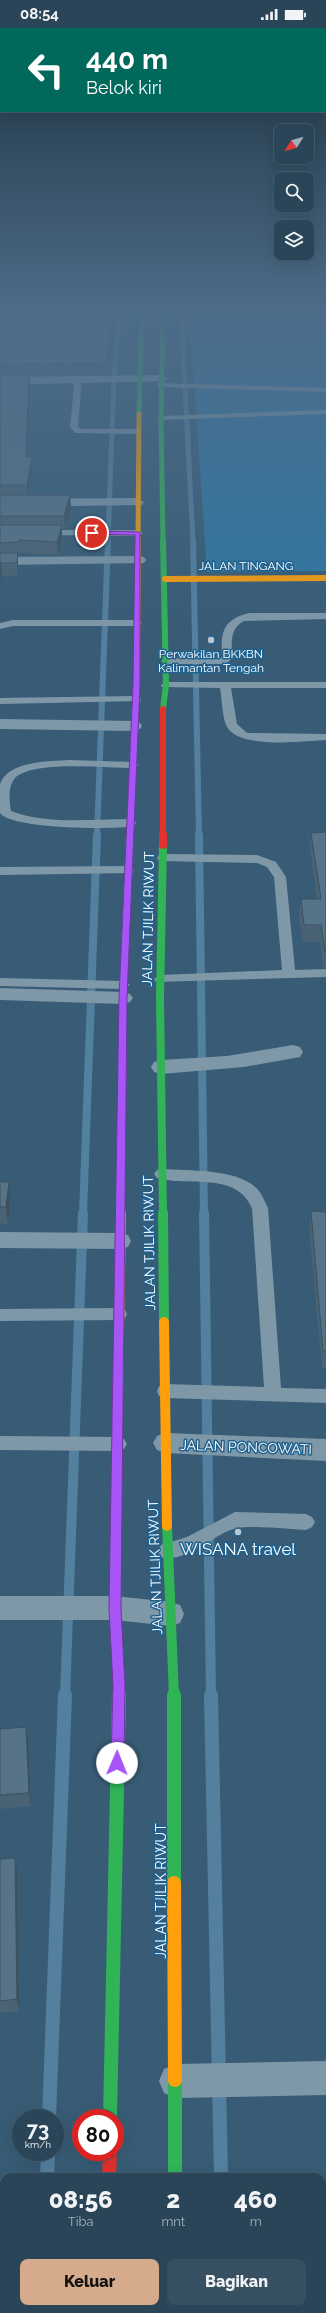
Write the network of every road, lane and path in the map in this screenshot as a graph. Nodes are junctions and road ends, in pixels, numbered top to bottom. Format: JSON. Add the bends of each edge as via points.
{"nodes":[{"id":1,"x":75,"y":416,"type":"edge"},
{"id":2,"x":138,"y":416,"type":"edge"},
{"id":3,"x":226,"y":416,"type":"edge"},
{"id":4,"x":161,"y":418,"type":"joint"},
{"id":5,"x":138,"y":432,"type":"junction"},
{"id":6,"x":137,"y":502,"type":"junction"},
{"id":7,"x":0,"y":503,"type":"edge"},
{"id":8,"x":31,"y":533,"type":"edge"},
{"id":9,"x":138,"y":533,"type":"junction"},
{"id":10,"x":139,"y":560,"type":"junction"},
{"id":11,"x":0,"y":561,"type":"edge"},
{"id":12,"x":326,"y":578,"type":"edge"},
{"id":13,"x":165,"y":579,"type":"junction"},
{"id":14,"x":326,"y":616,"type":"edge"},
{"id":15,"x":0,"y":622,"type":"edge"},
{"id":16,"x":13,"y":622,"type":"junction"},
{"id":17,"x":137,"y":622,"type":"junction"},
{"id":18,"x":0,"y":626,"type":"edge"},
{"id":19,"x":166,"y":661,"type":"junction"},
{"id":20,"x":166,"y":685,"type":"junction"},
{"id":21,"x":225,"y":685,"type":"junction"},
{"id":22,"x":326,"y":685,"type":"edge"},
{"id":23,"x":136,"y":699,"type":"junction"},
{"id":24,"x":0,"y":701,"type":"edge"},
{"id":25,"x":147,"y":722,"type":"junction"},
{"id":26,"x":0,"y":724,"type":"edge"},
{"id":27,"x":326,"y":737,"type":"edge"},
{"id":28,"x":133,"y":765,"type":"junction"},
{"id":29,"x":130,"y":823,"type":"junction"},
{"id":30,"x":163,"y":858,"type":"junction"},
{"id":31,"x":128,"y":870,"type":"junction"},
{"id":32,"x":0,"y":871,"type":"edge"},
{"id":33,"x":326,"y":973,"type":"edge"},
{"id":34,"x":289,"y":974,"type":"junction"},
{"id":35,"x":161,"y":979,"type":"junction"},
{"id":36,"x":0,"y":982,"type":"edge"},
{"id":37,"x":123,"y":992,"type":"junction"},
{"id":38,"x":0,"y":994,"type":"edge"},
{"id":39,"x":293,"y":1052,"type":"dead end"},
{"id":40,"x":161,"y":1067,"type":"junction"},
{"id":41,"x":162,"y":1174,"type":"junction"},
{"id":42,"x":0,"y":1240,"type":"edge"},
{"id":43,"x":120,"y":1242,"type":"junction"},
{"id":44,"x":119,"y":1314,"type":"junction"},
{"id":45,"x":0,"y":1315,"type":"edge"},
{"id":46,"x":165,"y":1391,"type":"junction"},
{"id":47,"x":273,"y":1395,"type":"junction"},
{"id":48,"x":326,"y":1396,"type":"edge"},
{"id":49,"x":0,"y":1443,"type":"edge"},
{"id":50,"x":118,"y":1444,"type":"junction"},
{"id":51,"x":166,"y":1444,"type":"junction"},
{"id":52,"x":326,"y":1450,"type":"edge"},
{"id":53,"x":306,"y":1522,"type":"dead end"},
{"id":54,"x":167,"y":1551,"type":"junction"},
{"id":55,"x":0,"y":1608,"type":"edge"},
{"id":56,"x":115,"y":1608,"type":"junction"},
{"id":57,"x":170,"y":1614,"type":"junction"},
{"id":58,"x":326,"y":2078,"type":"edge"},
{"id":59,"x":176,"y":2081,"type":"junction"},
{"id":60,"x":110,"y":2109,"type":"edge"},
{"id":61,"x":110,"y":2161,"type":"edge"},
{"id":62,"x":109,"y":2173,"type":"edge"},
{"id":63,"x":176,"y":2173,"type":"edge"}],
"edges":[{"from":1,"to":5,"type":"lane","via":[[74,427],[78,431]]},
{"from":2,"to":5,"type":"main road","name":"JALAN TJILIK RIWUT"},
{"from":3,"to":4,"type":"lane"},
{"from":4,"to":13,"type":"main road","name":"JALAN TJILIK RIWUT"},
{"from":5,"to":6,"type":"main road","name":"JALAN TJILIK RIWUT"},
{"from":6,"to":7,"type":"street"},
{"from":6,"to":9,"type":"main road","name":"JALAN TJILIK RIWUT"},
{"from":8,"to":9,"type":"lane"},
{"from":9,"to":10,"type":"main road","name":"JALAN TJILIK RIWUT"},
{"from":10,"to":11,"type":"street"},
{"from":10,"to":17,"type":"main road","name":"JALAN TJILIK RIWUT"},
{"from":12,"to":13,"type":"main road","name":"JALAN TINGANG"},
{"from":13,"to":19,"type":"main road","name":"JALAN TJILIK RIWUT"},
{"from":14,"to":19,"type":"lane","via":[[240,618],[230,625],[226,632],[227,658],[222,662]]},
{"from":15,"to":16,"type":"lane"},
{"from":16,"to":17,"type":"lane"},
{"from":16,"to":18,"type":"lane"},
{"from":17,"to":23,"type":"main road","name":"JALAN TJILIK RIWUT"},
{"from":19,"to":20,"type":"main road","name":"JALAN TJILIK RIWUT"},
{"from":20,"to":21,"type":"lane"},
{"from":20,"to":25,"type":"main road","name":"JALAN TJILIK RIWUT"},
{"from":21,"to":22,"type":"lane"},
{"from":21,"to":27,"type":"lane","via":[[232,725],[244,736]]},
{"from":23,"to":24,"type":"lane"},
{"from":23,"to":25,"type":"main road","name":"JALAN TJILIK RIWUT"},
{"from":25,"to":26,"type":"street"},
{"from":25,"to":28,"type":"main road","name":"JALAN TJILIK RIWUT"},
{"from":25,"to":30,"type":"main road","name":"JALAN TJILIK RIWUT"},
{"from":28,"to":29,"type":"main road","name":"JALAN TJILIK RIWUT"},
{"from":28,"to":29,"type":"lane","via":[[35,765],[11,775],[5,786],[3,802],[6,813],[17,819]]},
{"from":29,"to":31,"type":"main road","name":"JALAN TJILIK RIWUT"},
{"from":30,"to":34,"type":"lane","via":[[257,859],[268,861],[276,867],[280,877]]},
{"from":30,"to":35,"type":"main road","name":"JALAN TJILIK RIWUT"},
{"from":31,"to":32,"type":"lane"},
{"from":31,"to":37,"type":"main road","name":"JALAN TJILIK RIWUT"},
{"from":33,"to":34,"type":"lane"},
{"from":34,"to":35,"type":"lane"},
{"from":35,"to":40,"type":"main road","name":"JALAN TJILIK RIWUT"},
{"from":36,"to":37,"type":"lane"},
{"from":37,"to":38,"type":"street"},
{"from":37,"to":43,"type":"main road","name":"JALAN TJILIK RIWUT"},
{"from":39,"to":40,"type":"street","via":[[220,1065]]},
{"from":40,"to":41,"type":"main road","name":"JALAN TJILIK RIWUT"},
{"from":41,"to":46,"type":"main road","name":"JALAN TJILIK RIWUT"},
{"from":41,"to":47,"type":"lane","via":[[226,1180],[254,1194],[260,1208]]},
{"from":42,"to":43,"type":"street"},
{"from":43,"to":44,"type":"main road","name":"JALAN TJILIK RIWUT"},
{"from":44,"to":45,"type":"lane"},
{"from":44,"to":50,"type":"main road","name":"JALAN TJILIK RIWUT"},
{"from":46,"to":47,"type":"lane"},
{"from":46,"to":51,"type":"main road","name":"JALAN TJILIK RIWUT"},
{"from":47,"to":48,"type":"lane"},
{"from":49,"to":50,"type":"lane"},
{"from":50,"to":56,"type":"main road","name":"JALAN TJILIK RIWUT"},
{"from":51,"to":52,"type":"street","name":"JALAN PONCOWATI"},
{"from":51,"to":54,"type":"main road","name":"JALAN TJILIK RIWUT"},
{"from":53,"to":54,"type":"lane","via":[[235,1520],[192,1543]]},
{"from":54,"to":57,"type":"main road","name":"JALAN TJILIK RIWUT"},
{"from":55,"to":56,"type":"street"},
{"from":56,"to":57,"type":"street"},
{"from":56,"to":60,"type":"main road","name":"JALAN TJILIK RIWUT","via":[[119,1686]]},
{"from":57,"to":59,"type":"main road","name":"JALAN TJILIK RIWUT","via":[[174,1685]]},
{"from":58,"to":59,"type":"street"},
{"from":59,"to":63,"type":"main road","name":"JALAN TJILIK RIWUT"},
{"from":61,"to":62,"type":"main road"}]}
